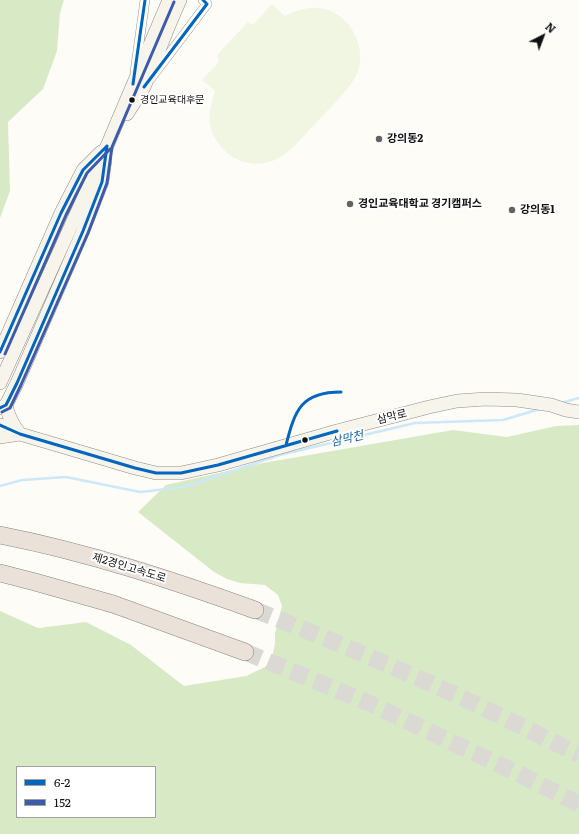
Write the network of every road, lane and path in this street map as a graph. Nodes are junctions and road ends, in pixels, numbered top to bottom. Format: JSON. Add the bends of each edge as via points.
{"nodes":[{"id":1,"x":145,"y":0,"type":"edge"},
{"id":2,"x":169,"y":0,"type":"edge"},
{"id":3,"x":180,"y":0,"type":"edge"},
{"id":4,"x":202,"y":0,"type":"edge"},
{"id":5,"x":139,"y":85,"type":"junction"},
{"id":6,"x":107,"y":146,"type":"junction"},
{"id":7,"x":0,"y":352,"type":"edge"},
{"id":8,"x":0,"y":383,"type":"edge"},
{"id":9,"x":3,"y":405,"type":"edge"},
{"id":10,"x":573,"y":411,"type":"edge"},
{"id":11,"x":0,"y":425,"type":"edge"},
{"id":12,"x":20,"y":434,"type":"junction"},
{"id":13,"x":0,"y":437,"type":"edge"},
{"id":14,"x":0,"y":535,"type":"edge"},
{"id":15,"x":0,"y":574,"type":"edge"},
{"id":16,"x":255,"y":610,"type":"tunnel mouth"},
{"id":17,"x":245,"y":652,"type":"tunnel mouth"}],
"edges":[{"from":1,"to":5,"type":"street"},
{"from":2,"to":5,"type":"main road"},
{"from":3,"to":5,"type":"main road"},
{"from":4,"to":5,"type":"street","via":[[207,4]]},
{"from":5,"to":6,"type":"main road"},
{"from":6,"to":7,"type":"main road","via":[[82,170],[60,213]]},
{"from":6,"to":8,"type":"main road"},
{"from":6,"to":9,"type":"main road","via":[[102,182],[17,383]]},
{"from":9,"to":12,"type":"main road"},
{"from":10,"to":12,"type":"main road","name":"삼막로","via":[[517,400],[457,401],[181,473],[156,473],[134,468]]},
{"from":11,"to":12,"type":"main road","name":"삼막로"},
{"from":12,"to":13,"type":"main road"},
{"from":14,"to":16,"type":"highway","name":"제2경인고속도로","via":[[74,552],[187,586]]},
{"from":15,"to":17,"type":"highway","via":[[113,604]]}]}
